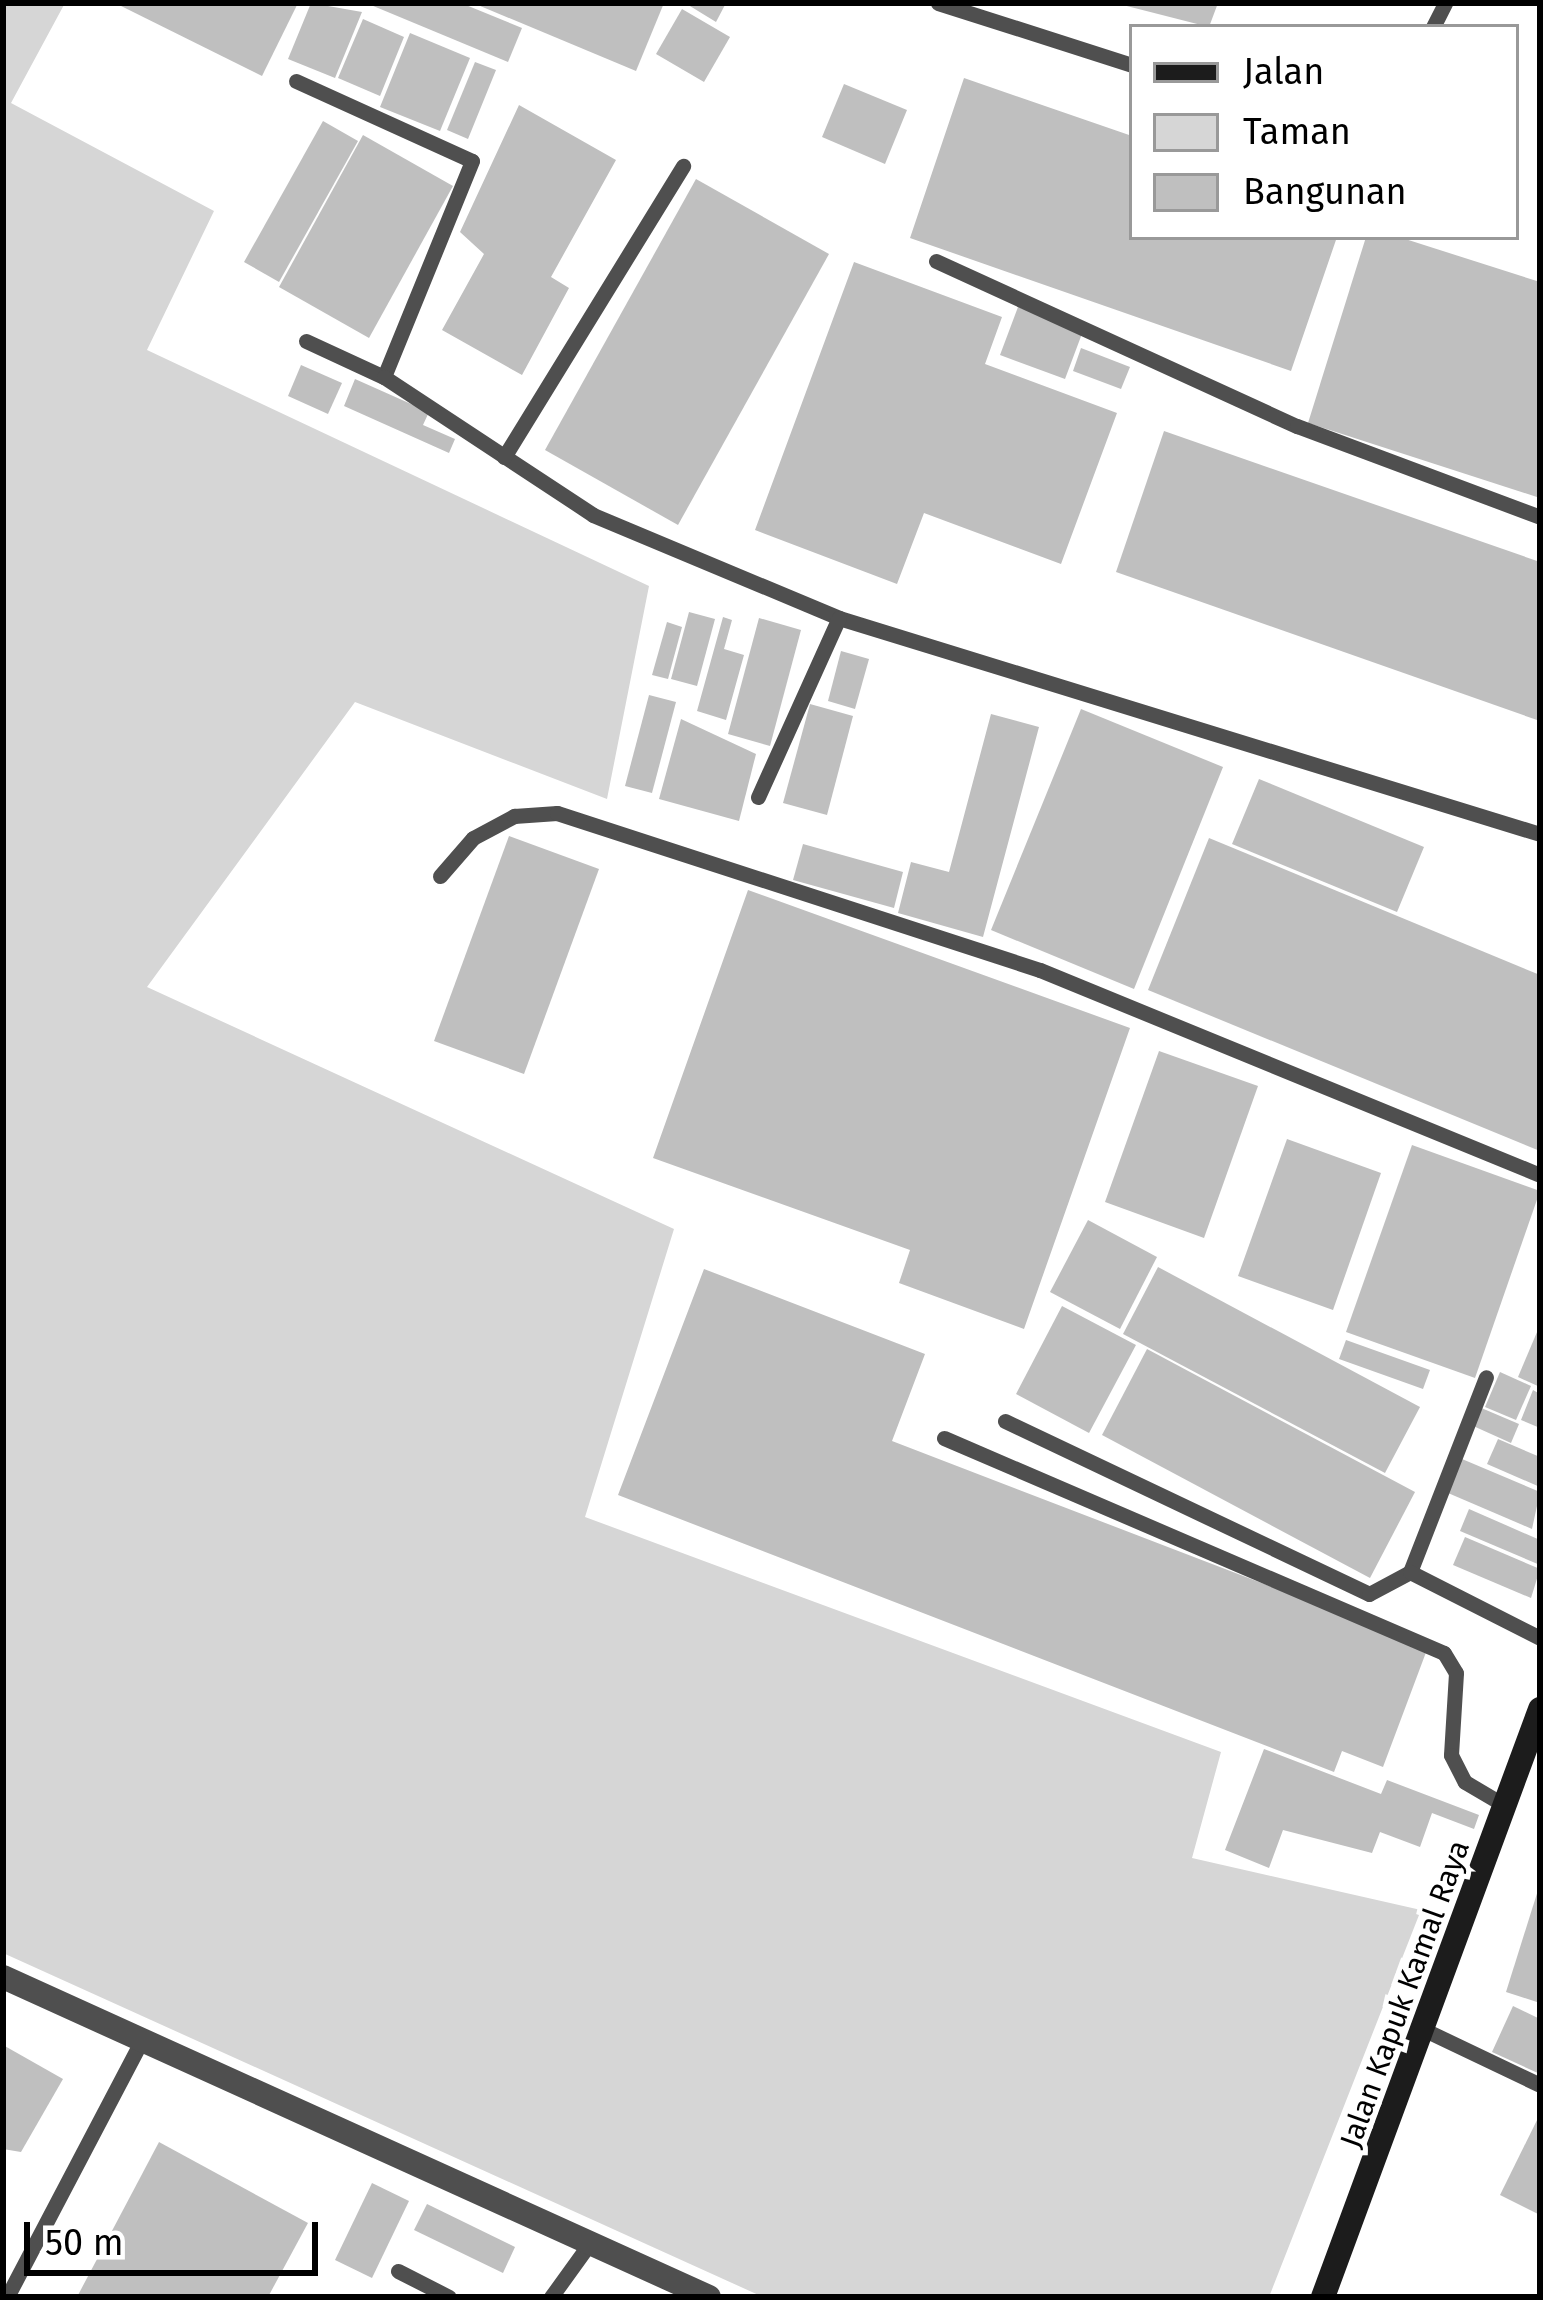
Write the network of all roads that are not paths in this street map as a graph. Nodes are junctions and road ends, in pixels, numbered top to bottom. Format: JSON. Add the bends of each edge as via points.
{"nodes":[{"id":1,"x":938,"y":3,"type":"edge"},
{"id":2,"x":1129,"y":63,"type":"edge"},
{"id":3,"x":296,"y":81,"type":"dead end"},
{"id":4,"x":683,"y":166,"type":"dead end"},
{"id":5,"x":936,"y":261,"type":"dead end"},
{"id":6,"x":305,"y":341,"type":"dead end"},
{"id":7,"x":384,"y":377,"type":"junction"},
{"id":8,"x":504,"y":457,"type":"junction"},
{"id":9,"x":1540,"y":517,"type":"edge"},
{"id":10,"x":839,"y":618,"type":"junction"},
{"id":11,"x":758,"y":797,"type":"dead end"},
{"id":12,"x":1540,"y":834,"type":"edge"},
{"id":13,"x":440,"y":876,"type":"dead end"},
{"id":14,"x":1540,"y":1175,"type":"edge"},
{"id":15,"x":1486,"y":1377,"type":"dead end"},
{"id":16,"x":1005,"y":1421,"type":"dead end"},
{"id":17,"x":944,"y":1438,"type":"dead end"},
{"id":18,"x":1410,"y":1572,"type":"junction"},
{"id":19,"x":1540,"y":1638,"type":"edge"},
{"id":20,"x":1539,"y":1714,"type":"edge"},
{"id":21,"x":1504,"y":1805,"type":"junction"},
{"id":22,"x":3,"y":1977,"type":"edge"},
{"id":23,"x":1429,"y":2032,"type":"junction"},
{"id":24,"x":142,"y":2040,"type":"junction"},
{"id":25,"x":1540,"y":2085,"type":"edge"},
{"id":26,"x":590,"y":2243,"type":"junction"},
{"id":27,"x":398,"y":2271,"type":"dead end"},
{"id":28,"x":8,"y":2297,"type":"edge"},
{"id":29,"x":449,"y":2297,"type":"edge"},
{"id":30,"x":551,"y":2297,"type":"edge"},
{"id":31,"x":709,"y":2297,"type":"edge"},
{"id":32,"x":1323,"y":2297,"type":"edge"}],
"edges":[{"from":1,"to":2,"type":"lane"},
{"from":3,"to":7,"type":"lane","via":[[472,161]]},
{"from":4,"to":8,"type":"lane"},
{"from":5,"to":9,"type":"lane","via":[[1297,426]]},
{"from":6,"to":7,"type":"lane"},
{"from":7,"to":8,"type":"lane"},
{"from":8,"to":10,"type":"lane","via":[[593,514]]},
{"from":10,"to":11,"type":"lane"},
{"from":10,"to":12,"type":"lane"},
{"from":13,"to":14,"type":"lane","via":[[473,838],[514,817],[557,813],[1040,970]]},
{"from":15,"to":18,"type":"lane"},
{"from":16,"to":18,"type":"lane","via":[[1359,1593]]},
{"from":17,"to":21,"type":"lane","via":[[1444,1653],[1456,1673],[1451,1755],[1465,1782]]},
{"from":18,"to":19,"type":"lane"},
{"from":20,"to":21,"type":"main road","name":"Jalan Kapuk Kamal Raya"},
{"from":21,"to":23,"type":"main road","name":"Jalan Kapuk Kamal Raya"},
{"from":22,"to":24,"type":"street"},
{"from":23,"to":25,"type":"lane"},
{"from":23,"to":32,"type":"main road","name":"Jalan Kapuk Kamal Raya"},
{"from":24,"to":26,"type":"street"},
{"from":24,"to":28,"type":"lane"},
{"from":26,"to":30,"type":"lane"},
{"from":26,"to":31,"type":"street"},
{"from":27,"to":29,"type":"lane"}]}
